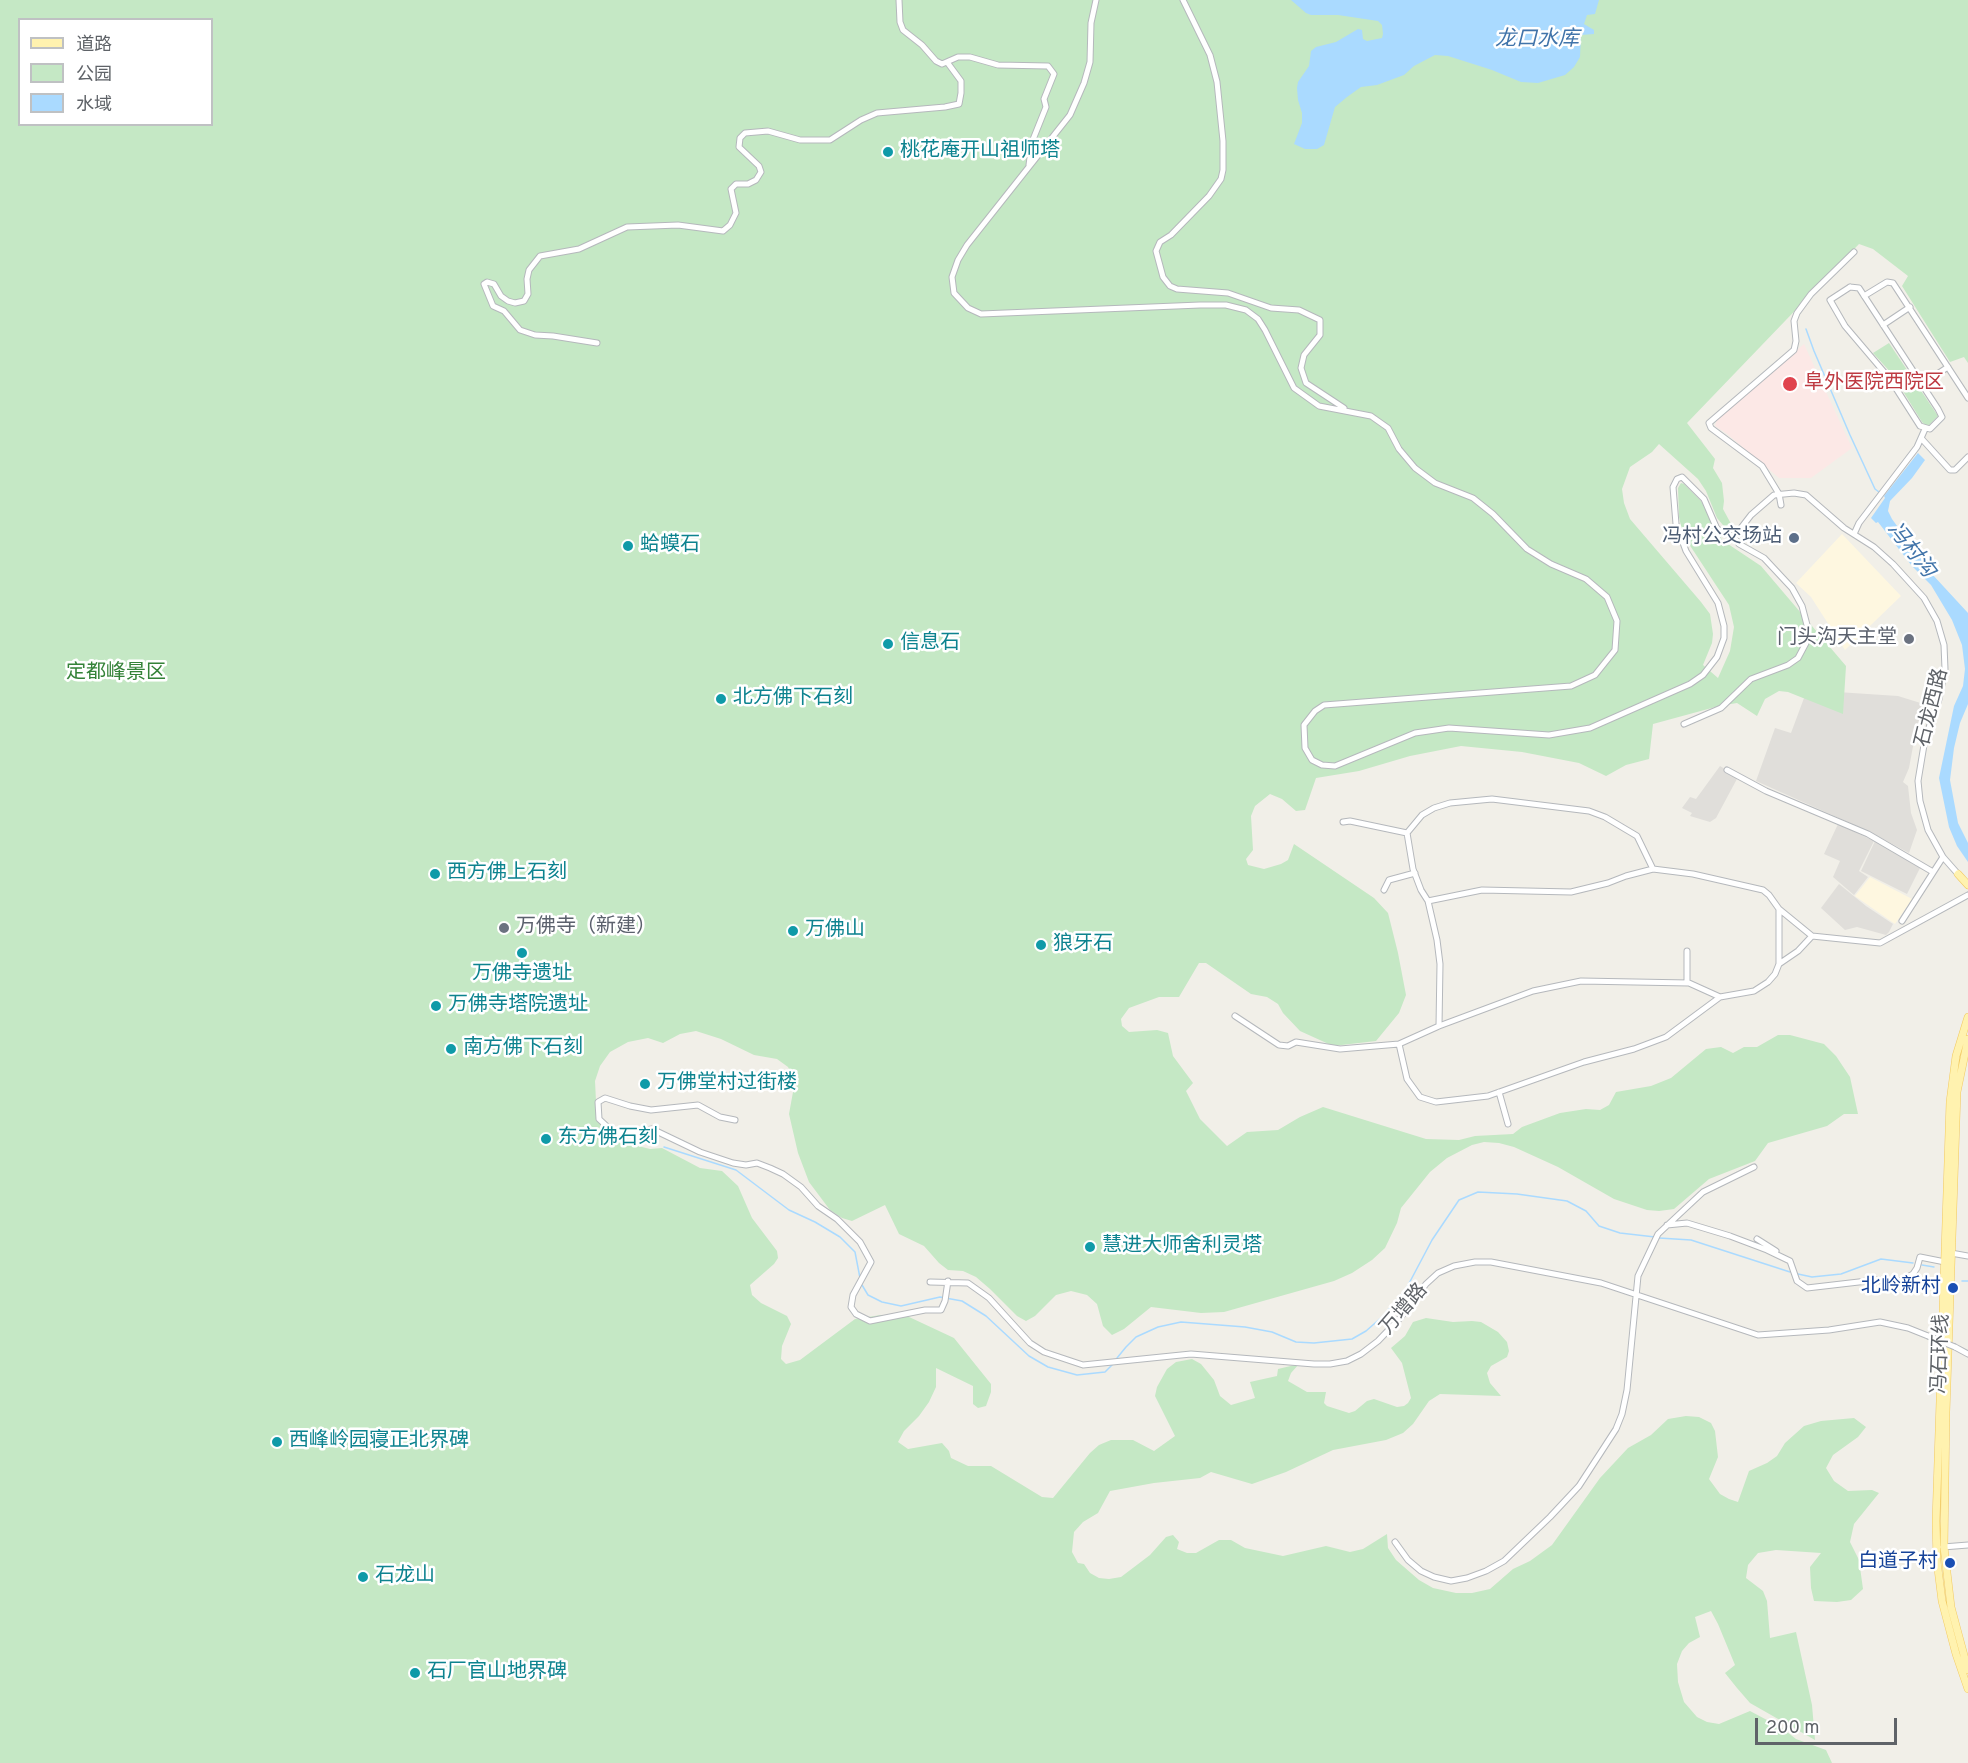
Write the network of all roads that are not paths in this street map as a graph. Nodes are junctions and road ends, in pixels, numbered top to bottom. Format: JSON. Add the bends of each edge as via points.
{"nodes":[{"id":1,"x":899,"y":0,"type":"edge"},
{"id":2,"x":1096,"y":0,"type":"edge"},
{"id":3,"x":1183,"y":0,"type":"edge"},
{"id":4,"x":946,"y":62,"type":"junction"},
{"id":5,"x":1029,"y":167,"type":"junction"},
{"id":6,"x":1854,"y":252,"type":"dead end"},
{"id":7,"x":1864,"y":296,"type":"junction"},
{"id":8,"x":1910,"y":307,"type":"junction"},
{"id":9,"x":1883,"y":325,"type":"junction"},
{"id":10,"x":597,"y":343,"type":"dead end"},
{"id":11,"x":1948,"y":367,"type":"junction"},
{"id":12,"x":1922,"y":384,"type":"junction"},
{"id":13,"x":1968,"y":398,"type":"edge"},
{"id":14,"x":1348,"y":410,"type":"junction"},
{"id":15,"x":1925,"y":429,"type":"junction"},
{"id":16,"x":1921,"y":438,"type":"junction"},
{"id":17,"x":1968,"y":457,"type":"edge"},
{"id":18,"x":1779,"y":494,"type":"junction"},
{"id":19,"x":1781,"y":505,"type":"dead end"},
{"id":20,"x":1854,"y":534,"type":"junction"},
{"id":21,"x":1734,"y":537,"type":"junction"},
{"id":22,"x":1684,"y":724,"type":"dead end"},
{"id":23,"x":1727,"y":770,"type":"dead end"},
{"id":24,"x":1343,"y":822,"type":"dead end"},
{"id":25,"x":1407,"y":833,"type":"junction"},
{"id":26,"x":1943,"y":857,"type":"junction"},
{"id":27,"x":1653,"y":869,"type":"junction"},
{"id":28,"x":1933,"y":872,"type":"junction"},
{"id":29,"x":1414,"y":873,"type":"junction"},
{"id":30,"x":1958,"y":874,"type":"joint"},
{"id":31,"x":1968,"y":883,"type":"edge"},
{"id":32,"x":1384,"y":890,"type":"dead end"},
{"id":33,"x":1968,"y":895,"type":"edge"},
{"id":34,"x":1428,"y":901,"type":"junction"},
{"id":35,"x":1779,"y":909,"type":"junction"},
{"id":36,"x":1902,"y":921,"type":"dead end"},
{"id":37,"x":1812,"y":936,"type":"junction"},
{"id":38,"x":1687,"y":951,"type":"dead end"},
{"id":39,"x":1779,"y":964,"type":"junction"},
{"id":40,"x":1687,"y":983,"type":"junction"},
{"id":41,"x":1720,"y":997,"type":"junction"},
{"id":42,"x":1235,"y":1016,"type":"dead end"},
{"id":43,"x":1968,"y":1017,"type":"edge"},
{"id":44,"x":1439,"y":1026,"type":"junction"},
{"id":45,"x":1968,"y":1039,"type":"edge"},
{"id":46,"x":1399,"y":1044,"type":"junction"},
{"id":47,"x":1499,"y":1092,"type":"junction"},
{"id":48,"x":735,"y":1120,"type":"dead end"},
{"id":49,"x":1508,"y":1124,"type":"dead end"},
{"id":50,"x":1754,"y":1167,"type":"dead end"},
{"id":51,"x":1665,"y":1227,"type":"junction"},
{"id":52,"x":1757,"y":1239,"type":"dead end"},
{"id":53,"x":1951,"y":1253,"type":"junction"},
{"id":54,"x":1968,"y":1256,"type":"edge"},
{"id":55,"x":1784,"y":1258,"type":"junction"},
{"id":56,"x":1946,"y":1262,"type":"junction"},
{"id":57,"x":948,"y":1281,"type":"junction"},
{"id":58,"x":930,"y":1282,"type":"dead end"},
{"id":59,"x":1637,"y":1294,"type":"junction"},
{"id":60,"x":1968,"y":1354,"type":"edge"},
{"id":61,"x":1395,"y":1542,"type":"dead end"},
{"id":62,"x":1968,"y":1545,"type":"edge"},
{"id":63,"x":1940,"y":1547,"type":"junction"},
{"id":64,"x":1968,"y":1670,"type":"edge"},
{"id":65,"x":1968,"y":1689,"type":"edge"}],
"edges":[{"from":1,"to":4,"type":"street","via":[[903,30],[936,61]]},
{"from":2,"to":5,"type":"street","via":[[1084,83],[1070,115]]},
{"from":3,"to":14,"type":"street","via":[[1210,55],[1217,82],[1223,170],[1209,196],[1160,242],[1156,251],[1163,277],[1177,290],[1228,293],[1271,308],[1299,310],[1320,320],[1320,335],[1304,355],[1303,375],[1306,383]]},
{"from":4,"to":5,"type":"street","via":[[970,57],[998,65],[1048,66],[1054,75],[1046,90],[1046,107],[1032,142]]},
{"from":4,"to":10,"type":"street","via":[[961,81],[959,104],[877,113],[830,140],[800,140],[768,131],[745,133],[739,147],[761,172],[756,180],[736,184],[731,189],[736,213],[723,231],[678,225],[627,226],[579,249],[540,256],[529,270],[524,301],[508,301],[494,284],[484,284],[493,306],[504,311],[520,330]]},
{"from":5,"to":14,"type":"street","via":[[958,260],[952,277],[954,293],[966,306],[981,314],[1209,305],[1246,310],[1265,330],[1294,388],[1319,406]]},
{"from":6,"to":18,"type":"street","via":[[1797,313],[1794,350],[1709,423],[1762,466]]},
{"from":7,"to":8,"type":"street","via":[[1887,282],[1893,283]]},
{"from":7,"to":9,"type":"street"},
{"from":7,"to":15,"type":"street","via":[[1856,286],[1830,300],[1845,326],[1890,379],[1910,413]]},
{"from":8,"to":9,"type":"street"},
{"from":8,"to":11,"type":"street"},
{"from":9,"to":12,"type":"street"},
{"from":11,"to":12,"type":"street"},
{"from":11,"to":13,"type":"street"},
{"from":12,"to":15,"type":"street","via":[[1942,417],[1935,426]]},
{"from":14,"to":21,"type":"street","via":[[1371,416],[1388,428],[1415,468],[1435,483],[1473,498],[1527,549],[1586,579],[1607,597],[1617,621],[1615,650],[1595,675],[1571,686],[1324,705],[1304,725],[1303,737],[1312,760],[1322,765],[1335,766],[1415,733],[1437,729],[1550,735],[1590,728],[1690,684],[1717,657],[1724,626],[1718,603],[1686,551],[1676,524],[1673,487],[1677,479],[1682,477],[1704,499],[1717,529]]},
{"from":15,"to":16,"type":"street"},
{"from":16,"to":17,"type":"street","via":[[1950,470]]},
{"from":16,"to":20,"type":"street"},
{"from":18,"to":19,"type":"street"},
{"from":18,"to":20,"type":"street","name":"石龙西路","via":[[1806,495]]},
{"from":18,"to":21,"type":"street","via":[[1752,515]]},
{"from":20,"to":26,"type":"street","name":"石龙西路","via":[[1874,547],[1912,584],[1931,608],[1941,632],[1943,682],[1925,739],[1918,781],[1923,816]]},
{"from":21,"to":22,"type":"street","via":[[1764,558],[1792,588],[1803,606],[1806,643],[1798,658],[1788,665],[1751,679],[1721,708]]},
{"from":23,"to":28,"type":"street","via":[[1766,791],[1868,834]]},
{"from":24,"to":25,"type":"street"},
{"from":25,"to":27,"type":"street","via":[[1422,815],[1434,808],[1471,800],[1509,800],[1589,811],[1637,836]]},
{"from":25,"to":29,"type":"street"},
{"from":26,"to":28,"type":"street"},
{"from":26,"to":30,"type":"street","name":"石龙西路"},
{"from":27,"to":34,"type":"street","via":[[1571,892],[1482,890]]},
{"from":27,"to":35,"type":"street","via":[[1758,888]]},
{"from":28,"to":36,"type":"street"},
{"from":29,"to":32,"type":"street","via":[[1389,880]]},
{"from":29,"to":34,"type":"street"},
{"from":30,"to":31,"type":"main road","name":"石龙西路"},
{"from":33,"to":37,"type":"street","via":[[1880,943]]},
{"from":34,"to":44,"type":"street","via":[[1440,964]]},
{"from":35,"to":37,"type":"street"},
{"from":35,"to":39,"type":"street"},
{"from":37,"to":39,"type":"street"},
{"from":38,"to":40,"type":"street"},
{"from":39,"to":41,"type":"street","via":[[1768,982],[1754,991]]},
{"from":40,"to":41,"type":"street"},
{"from":40,"to":44,"type":"street","via":[[1600,980],[1558,984]]},
{"from":41,"to":47,"type":"street","via":[[1666,1038]]},
{"from":42,"to":46,"type":"street","via":[[1279,1045],[1296,1042],[1340,1049]]},
{"from":43,"to":56,"type":"main road","name":"冯石环线","via":[[1956,1056],[1951,1093]]},
{"from":44,"to":46,"type":"street"},
{"from":45,"to":53,"type":"main road","name":"冯石环线","via":[[1957,1092]]},
{"from":46,"to":47,"type":"street","via":[[1407,1079],[1420,1098],[1461,1100]]},
{"from":47,"to":49,"type":"street"},
{"from":48,"to":57,"type":"street","via":[[698,1106],[651,1110],[605,1098],[598,1102],[599,1119],[613,1132],[652,1129],[733,1163],[757,1163],[783,1173],[801,1186],[860,1242],[871,1262],[853,1295],[851,1307],[856,1314],[870,1321],[941,1310]]},
{"from":50,"to":51,"type":"street","via":[[1703,1192]]},
{"from":51,"to":55,"type":"street","via":[[1687,1223]]},
{"from":51,"to":59,"type":"street","via":[[1638,1276]]},
{"from":52,"to":55,"type":"street"},
{"from":53,"to":54,"type":"street"},
{"from":53,"to":63,"type":"main road","name":"冯石环线"},
{"from":55,"to":56,"type":"street","via":[[1794,1268],[1797,1281],[1807,1288],[1876,1280],[1898,1282],[1913,1274],[1920,1257]]},
{"from":56,"to":63,"type":"main road","name":"冯石环线","via":[[1936,1505]]},
{"from":57,"to":58,"type":"street","name":"万增路"},
{"from":57,"to":59,"type":"street","name":"万增路","via":[[968,1283],[1044,1352],[1083,1365],[1191,1354],[1314,1364],[1347,1360],[1378,1341],[1438,1273],[1475,1262],[1546,1272]]},
{"from":59,"to":60,"type":"street","name":"万增路","bridge":true,"via":[[1758,1335],[1880,1323],[1908,1328]]},
{"from":59,"to":61,"type":"street","via":[[1622,1414],[1579,1486],[1550,1517],[1504,1561],[1452,1581],[1421,1571]]},
{"from":62,"to":63,"type":"street"},
{"from":63,"to":64,"type":"main road","name":"冯石环线","via":[[1952,1615]]},
{"from":63,"to":65,"type":"main road","name":"冯石环线","via":[[1945,1614]]}]}
